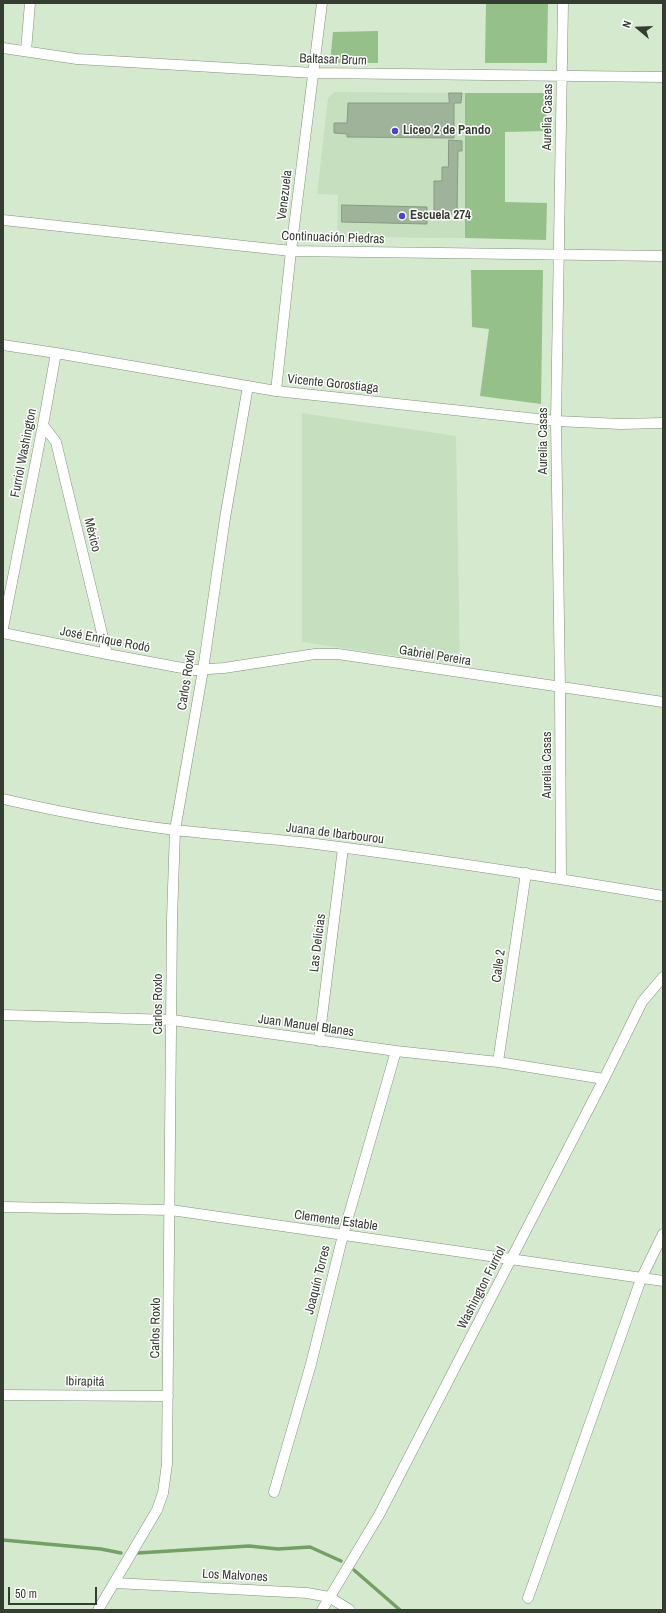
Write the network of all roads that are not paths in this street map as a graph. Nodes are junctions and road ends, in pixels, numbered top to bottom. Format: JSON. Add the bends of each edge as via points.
{"nodes":[{"id":1,"x":30,"y":3,"type":"edge"},
{"id":2,"x":322,"y":3,"type":"edge"},
{"id":3,"x":562,"y":3,"type":"edge"},
{"id":4,"x":3,"y":48,"type":"edge"},
{"id":5,"x":26,"y":51,"type":"junction"},
{"id":6,"x":314,"y":73,"type":"junction"},
{"id":7,"x":561,"y":77,"type":"junction"},
{"id":8,"x":663,"y":77,"type":"edge"},
{"id":9,"x":3,"y":220,"type":"edge"},
{"id":10,"x":291,"y":251,"type":"junction"},
{"id":11,"x":559,"y":254,"type":"junction"},
{"id":12,"x":663,"y":256,"type":"edge"},
{"id":13,"x":3,"y":345,"type":"edge"},
{"id":14,"x":56,"y":353,"type":"junction"},
{"id":15,"x":248,"y":386,"type":"junction"},
{"id":16,"x":276,"y":391,"type":"junction"},
{"id":17,"x":556,"y":421,"type":"junction"},
{"id":18,"x":663,"y":423,"type":"edge"},
{"id":19,"x":43,"y":425,"type":"junction"},
{"id":20,"x":3,"y":628,"type":"edge"},
{"id":21,"x":3,"y":633,"type":"edge"},
{"id":22,"x":107,"y":654,"type":"junction"},
{"id":23,"x":203,"y":670,"type":"junction"},
{"id":24,"x":560,"y":688,"type":"junction"},
{"id":25,"x":663,"y":702,"type":"edge"},
{"id":26,"x":3,"y":800,"type":"edge"},
{"id":27,"x":175,"y":830,"type":"junction"},
{"id":28,"x":343,"y":848,"type":"junction"},
{"id":29,"x":526,"y":873,"type":"junction"},
{"id":30,"x":561,"y":878,"type":"junction"},
{"id":31,"x":663,"y":896,"type":"edge"},
{"id":32,"x":663,"y":977,"type":"edge"},
{"id":33,"x":3,"y":1015,"type":"edge"},
{"id":34,"x":172,"y":1020,"type":"junction"},
{"id":35,"x":319,"y":1041,"type":"junction"},
{"id":36,"x":396,"y":1051,"type":"junction"},
{"id":37,"x":498,"y":1062,"type":"junction"},
{"id":38,"x":604,"y":1079,"type":"junction"},
{"id":39,"x":3,"y":1207,"type":"edge"},
{"id":40,"x":171,"y":1210,"type":"junction"},
{"id":41,"x":663,"y":1234,"type":"edge"},
{"id":42,"x":343,"y":1235,"type":"junction"},
{"id":43,"x":511,"y":1259,"type":"junction"},
{"id":44,"x":641,"y":1279,"type":"junction"},
{"id":45,"x":663,"y":1281,"type":"edge"},
{"id":46,"x":3,"y":1395,"type":"edge"},
{"id":47,"x":168,"y":1396,"type":"junction"},
{"id":48,"x":274,"y":1492,"type":"dead end"},
{"id":49,"x":115,"y":1583,"type":"junction"},
{"id":50,"x":329,"y":1597,"type":"junction"},
{"id":51,"x":528,"y":1598,"type":"dead end"},
{"id":52,"x":98,"y":1610,"type":"edge"},
{"id":53,"x":322,"y":1610,"type":"edge"},
{"id":54,"x":350,"y":1610,"type":"edge"}],
"edges":[{"from":1,"to":5,"type":"street"},
{"from":2,"to":6,"type":"street","name":"Venezuela"},
{"from":3,"to":7,"type":"street","name":"Aurelia Casas"},
{"from":4,"to":5,"type":"street","name":"Baltasar Brum"},
{"from":5,"to":6,"type":"street","name":"Baltasar Brum","via":[[77,59]]},
{"from":6,"to":7,"type":"street","name":"Baltasar Brum"},
{"from":6,"to":10,"type":"street","name":"Venezuela"},
{"from":7,"to":8,"type":"street","name":"Baltasar Brum"},
{"from":7,"to":11,"type":"street","name":"Aurelia Casas"},
{"from":9,"to":10,"type":"street","name":"Continuación Piedras"},
{"from":10,"to":11,"type":"street","name":"Continuación Piedras"},
{"from":10,"to":16,"type":"street","name":"Venezuela"},
{"from":11,"to":12,"type":"street","name":"Continuación Piedras"},
{"from":11,"to":17,"type":"street","name":"Aurelia Casas"},
{"from":13,"to":14,"type":"street","name":"Vicente Gorostiaga"},
{"from":14,"to":15,"type":"street","name":"Vicente Gorostiaga"},
{"from":14,"to":19,"type":"street","name":"Furriol Washington"},
{"from":15,"to":16,"type":"street","name":"Vicente Gorostiaga"},
{"from":15,"to":23,"type":"street","name":"Carlos Roxlo","via":[[225,518]]},
{"from":16,"to":17,"type":"street","name":"Vicente Gorostiaga"},
{"from":17,"to":18,"type":"street","name":"Vicente Gorostiaga"},
{"from":17,"to":24,"type":"street","name":"Aurelia Casas"},
{"from":19,"to":20,"type":"street","name":"Furriol Washington"},
{"from":19,"to":22,"type":"street","name":"México","via":[[56,442]]},
{"from":21,"to":22,"type":"street","name":"José Enrique Rodó"},
{"from":22,"to":23,"type":"street","name":"José Enrique Rodó"},
{"from":23,"to":24,"type":"street","name":"Gabriel Pereira","via":[[315,654],[338,654]]},
{"from":23,"to":27,"type":"street","name":"Carlos Roxlo"},
{"from":24,"to":25,"type":"street","name":"Gabriel Pereira"},
{"from":24,"to":30,"type":"street","name":"Aurelia Casas"},
{"from":26,"to":27,"type":"street","name":"Juana de Ibarbourou","via":[[80,816]]},
{"from":27,"to":28,"type":"street","name":"Juana de Ibarbourou"},
{"from":27,"to":34,"type":"street","name":"Carlos Roxlo"},
{"from":28,"to":29,"type":"street","name":"Juana de Ibarbourou"},
{"from":28,"to":35,"type":"street","name":"Las Delicias"},
{"from":29,"to":30,"type":"street","name":"Juana de Ibarbourou"},
{"from":29,"to":37,"type":"street","name":"Calle 2"},
{"from":30,"to":31,"type":"street","name":"Juana de Ibarbourou"},
{"from":32,"to":38,"type":"street","name":"Washington Furriol","via":[[642,1002]]},
{"from":33,"to":34,"type":"street","name":"Juan Manuel Blanes"},
{"from":34,"to":35,"type":"street","name":"Juan Manuel Blanes"},
{"from":34,"to":40,"type":"street","name":"Carlos Roxlo"},
{"from":35,"to":36,"type":"street","name":"Juan Manuel Blanes"},
{"from":36,"to":37,"type":"street","name":"Juan Manuel Blanes"},
{"from":36,"to":42,"type":"street","name":"Joaquín Torres"},
{"from":37,"to":38,"type":"street","name":"Juan Manuel Blanes"},
{"from":38,"to":43,"type":"street","name":"Washington Furriol"},
{"from":39,"to":40,"type":"street","name":"Clemente Estable"},
{"from":40,"to":42,"type":"street","name":"Clemente Estable"},
{"from":40,"to":47,"type":"street","name":"Carlos Roxlo"},
{"from":41,"to":44,"type":"street"},
{"from":42,"to":43,"type":"street","name":"Clemente Estable"},
{"from":42,"to":48,"type":"street","name":"Joaquín Torres","via":[[311,1364]]},
{"from":43,"to":44,"type":"street","name":"Clemente Estable"},
{"from":43,"to":50,"type":"street","name":"Washington Furriol","via":[[379,1515]]},
{"from":44,"to":45,"type":"street","name":"Clemente Estable"},
{"from":44,"to":51,"type":"street"},
{"from":46,"to":47,"type":"street","name":"Ibirapitá"},
{"from":47,"to":49,"type":"street","name":"Carlos Roxlo","via":[[168,1464],[163,1493],[157,1510]]},
{"from":49,"to":50,"type":"street","name":"Los Malvones","via":[[307,1593]]},
{"from":49,"to":52,"type":"street","name":"Carlos Roxlo"},
{"from":50,"to":53,"type":"street","name":"Washington Furriol"},
{"from":50,"to":54,"type":"street","name":"Los Malvones"}]}
